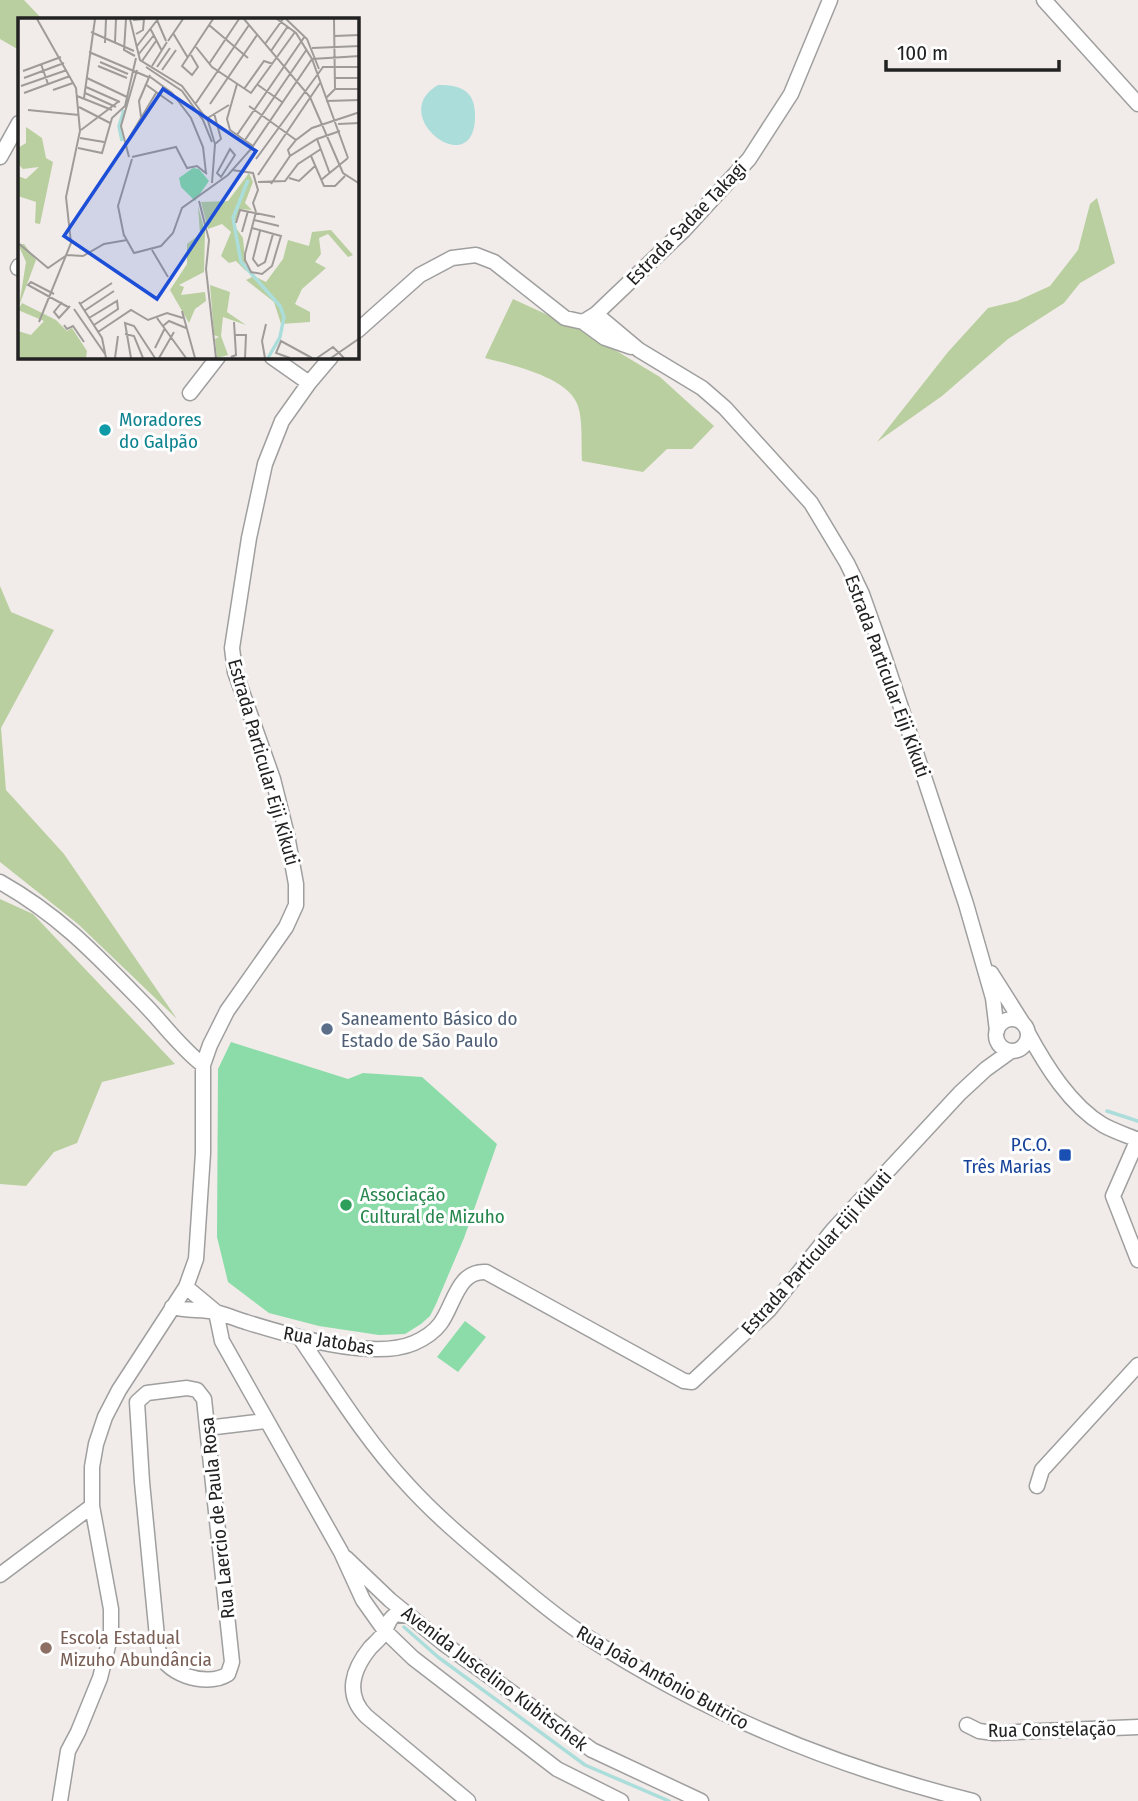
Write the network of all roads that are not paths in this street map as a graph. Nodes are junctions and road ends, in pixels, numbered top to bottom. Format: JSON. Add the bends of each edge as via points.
{"nodes":[{"id":1,"x":830,"y":0,"type":"edge"},
{"id":2,"x":1044,"y":0,"type":"edge"},
{"id":3,"x":1138,"y":104,"type":"edge"},
{"id":4,"x":18,"y":125,"type":"edge"},
{"id":5,"x":0,"y":157,"type":"edge"},
{"id":6,"x":589,"y":318,"type":"junction"},
{"id":7,"x":359,"y":329,"type":"edge"},
{"id":8,"x":216,"y":359,"type":"edge"},
{"id":9,"x":275,"y":359,"type":"edge"},
{"id":10,"x":329,"y":359,"type":"edge"},
{"id":11,"x":309,"y":383,"type":"junction"},
{"id":12,"x":190,"y":393,"type":"dead end"},
{"id":13,"x":0,"y":882,"type":"edge"},
{"id":14,"x":982,"y":957,"type":"junction"},
{"id":15,"x":1025,"y":1027,"type":"junction"},
{"id":16,"x":997,"y":1031,"type":"junction"},
{"id":17,"x":1015,"y":1050,"type":"junction"},
{"id":18,"x":1044,"y":1060,"type":"junction"},
{"id":19,"x":203,"y":1065,"type":"junction"},
{"id":20,"x":1138,"y":1140,"type":"edge"},
{"id":21,"x":1138,"y":1260,"type":"edge"},
{"id":22,"x":186,"y":1287,"type":"junction"},
{"id":23,"x":459,"y":1289,"type":"joint"},
{"id":24,"x":172,"y":1307,"type":"junction"},
{"id":25,"x":216,"y":1312,"type":"junction"},
{"id":26,"x":300,"y":1338,"type":"junction"},
{"id":27,"x":1138,"y":1365,"type":"edge"},
{"id":28,"x":265,"y":1421,"type":"junction"},
{"id":29,"x":206,"y":1428,"type":"junction"},
{"id":30,"x":1037,"y":1486,"type":"dead end"},
{"id":31,"x":92,"y":1506,"type":"junction"},
{"id":32,"x":341,"y":1552,"type":"junction"},
{"id":33,"x":0,"y":1575,"type":"edge"},
{"id":34,"x":410,"y":1616,"type":"junction"},
{"id":35,"x":385,"y":1631,"type":"junction"},
{"id":36,"x":967,"y":1725,"type":"dead end"},
{"id":37,"x":1138,"y":1727,"type":"edge"},
{"id":38,"x":603,"y":1797,"type":"edge"},
{"id":39,"x":60,"y":1801,"type":"edge"},
{"id":40,"x":468,"y":1801,"type":"edge"},
{"id":41,"x":621,"y":1801,"type":"edge"},
{"id":42,"x":701,"y":1801,"type":"edge"},
{"id":43,"x":973,"y":1801,"type":"edge"}],
"edges":[{"from":1,"to":6,"type":"street","name":"Estrada Sadae Takagi","via":[[791,94],[749,159],[684,230]]},
{"from":2,"to":3,"type":"street"},
{"from":4,"to":5,"type":"street"},
{"from":6,"to":7,"type":"street","name":"Estrada Particular Eiji Kikuti","via":[[572,321],[494,262],[467,255],[421,275]]},
{"from":6,"to":14,"type":"street","name":"Estrada Particular Eiji Kikuti","via":[[702,387],[725,408],[811,503],[848,563],[884,656]]},
{"from":8,"to":12,"type":"street"},
{"from":9,"to":11,"type":"street"},
{"from":10,"to":11,"type":"street","name":"Estrada Particular Eiji Kikuti"},
{"from":11,"to":19,"type":"street","name":"Estrada Particular Eiji Kikuti","via":[[282,422],[265,464],[248,538],[232,648],[235,672],[273,779],[287,835],[296,905],[227,1011]]},
{"from":13,"to":19,"type":"street","via":[[33,901],[87,945]]},
{"from":14,"to":15,"type":"street","name":"Estrada Particular Eiji Kikuti"},
{"from":14,"to":16,"type":"street","name":"Estrada Particular Eiji Kikuti"},
{"from":15,"to":16,"type":"street","via":[[1013,1019]]},
{"from":15,"to":17,"type":"street","via":[[1027,1041]]},
{"from":15,"to":18,"type":"street","name":"Estrada Particular Eiji Kikuti"},
{"from":16,"to":17,"type":"street","via":[[999,1044]]},
{"from":17,"to":18,"type":"street"},
{"from":17,"to":23,"type":"street","name":"Estrada Particular Eiji Kikuti","via":[[960,1093],[832,1231],[769,1310],[692,1382],[486,1272],[471,1273]]},
{"from":18,"to":20,"type":"street","name":"Estrada Particular Eiji Kikuti","via":[[1085,1112]]},
{"from":19,"to":22,"type":"street","name":"Estrada Particular Eiji Kikuti","via":[[199,1242]]},
{"from":20,"to":21,"type":"street","via":[[1113,1196]]},
{"from":22,"to":24,"type":"street","name":"Estrada Particular Eiji Kikuti"},
{"from":22,"to":25,"type":"street","name":"Rua Jatobas"},
{"from":23,"to":26,"type":"street","name":"Rua Jatobas","via":[[440,1325],[429,1335],[394,1349]]},
{"from":24,"to":25,"type":"street","name":"Rua Jatobas"},
{"from":24,"to":31,"type":"street","name":"Estrada Particular Eiji Kikuti","via":[[105,1417],[92,1467]]},
{"from":25,"to":26,"type":"street","name":"Rua Jatobas"},
{"from":25,"to":28,"type":"street","name":"Avenida Juscelino Kubitschek","via":[[222,1341]]},
{"from":26,"to":43,"type":"street","name":"Rua João Antônio Butrico","via":[[406,1483],[469,1544],[583,1634],[694,1698],[778,1739],[873,1773]]},
{"from":27,"to":30,"type":"street","via":[[1042,1469]]},
{"from":28,"to":29,"type":"street"},
{"from":28,"to":32,"type":"street","name":"Avenida Juscelino Kubitschek"},
{"from":29,"to":29,"type":"street","name":"Rua Laercio de Paula Rosa","via":[[204,1399],[197,1390],[147,1393],[137,1402],[159,1654],[172,1669],[218,1679],[231,1670],[232,1662]]},
{"from":31,"to":33,"type":"street"},
{"from":31,"to":39,"type":"street","name":"Estrada Particular Eiji Kikuti","via":[[111,1609],[111,1634],[100,1678],[68,1751]]},
{"from":32,"to":34,"type":"street","name":"Avenida Juscelino Kubitschek"},
{"from":32,"to":35,"type":"street","name":"Avenida Juscelino Kubitschek","via":[[363,1600]]},
{"from":34,"to":35,"type":"street","via":[[396,1614],[388,1619]]},
{"from":34,"to":42,"type":"street","name":"Avenida Juscelino Kubitschek","via":[[592,1751]]},
{"from":35,"to":38,"type":"street","name":"Avenida Juscelino Kubitschek","via":[[413,1658],[557,1769]]},
{"from":35,"to":40,"type":"street","via":[[354,1672],[356,1703]]},
{"from":36,"to":37,"type":"street","name":"Rua Constelação","via":[[994,1733]]},
{"from":38,"to":41,"type":"street","name":"Avenida Juscelino Kubitschek"}]}
